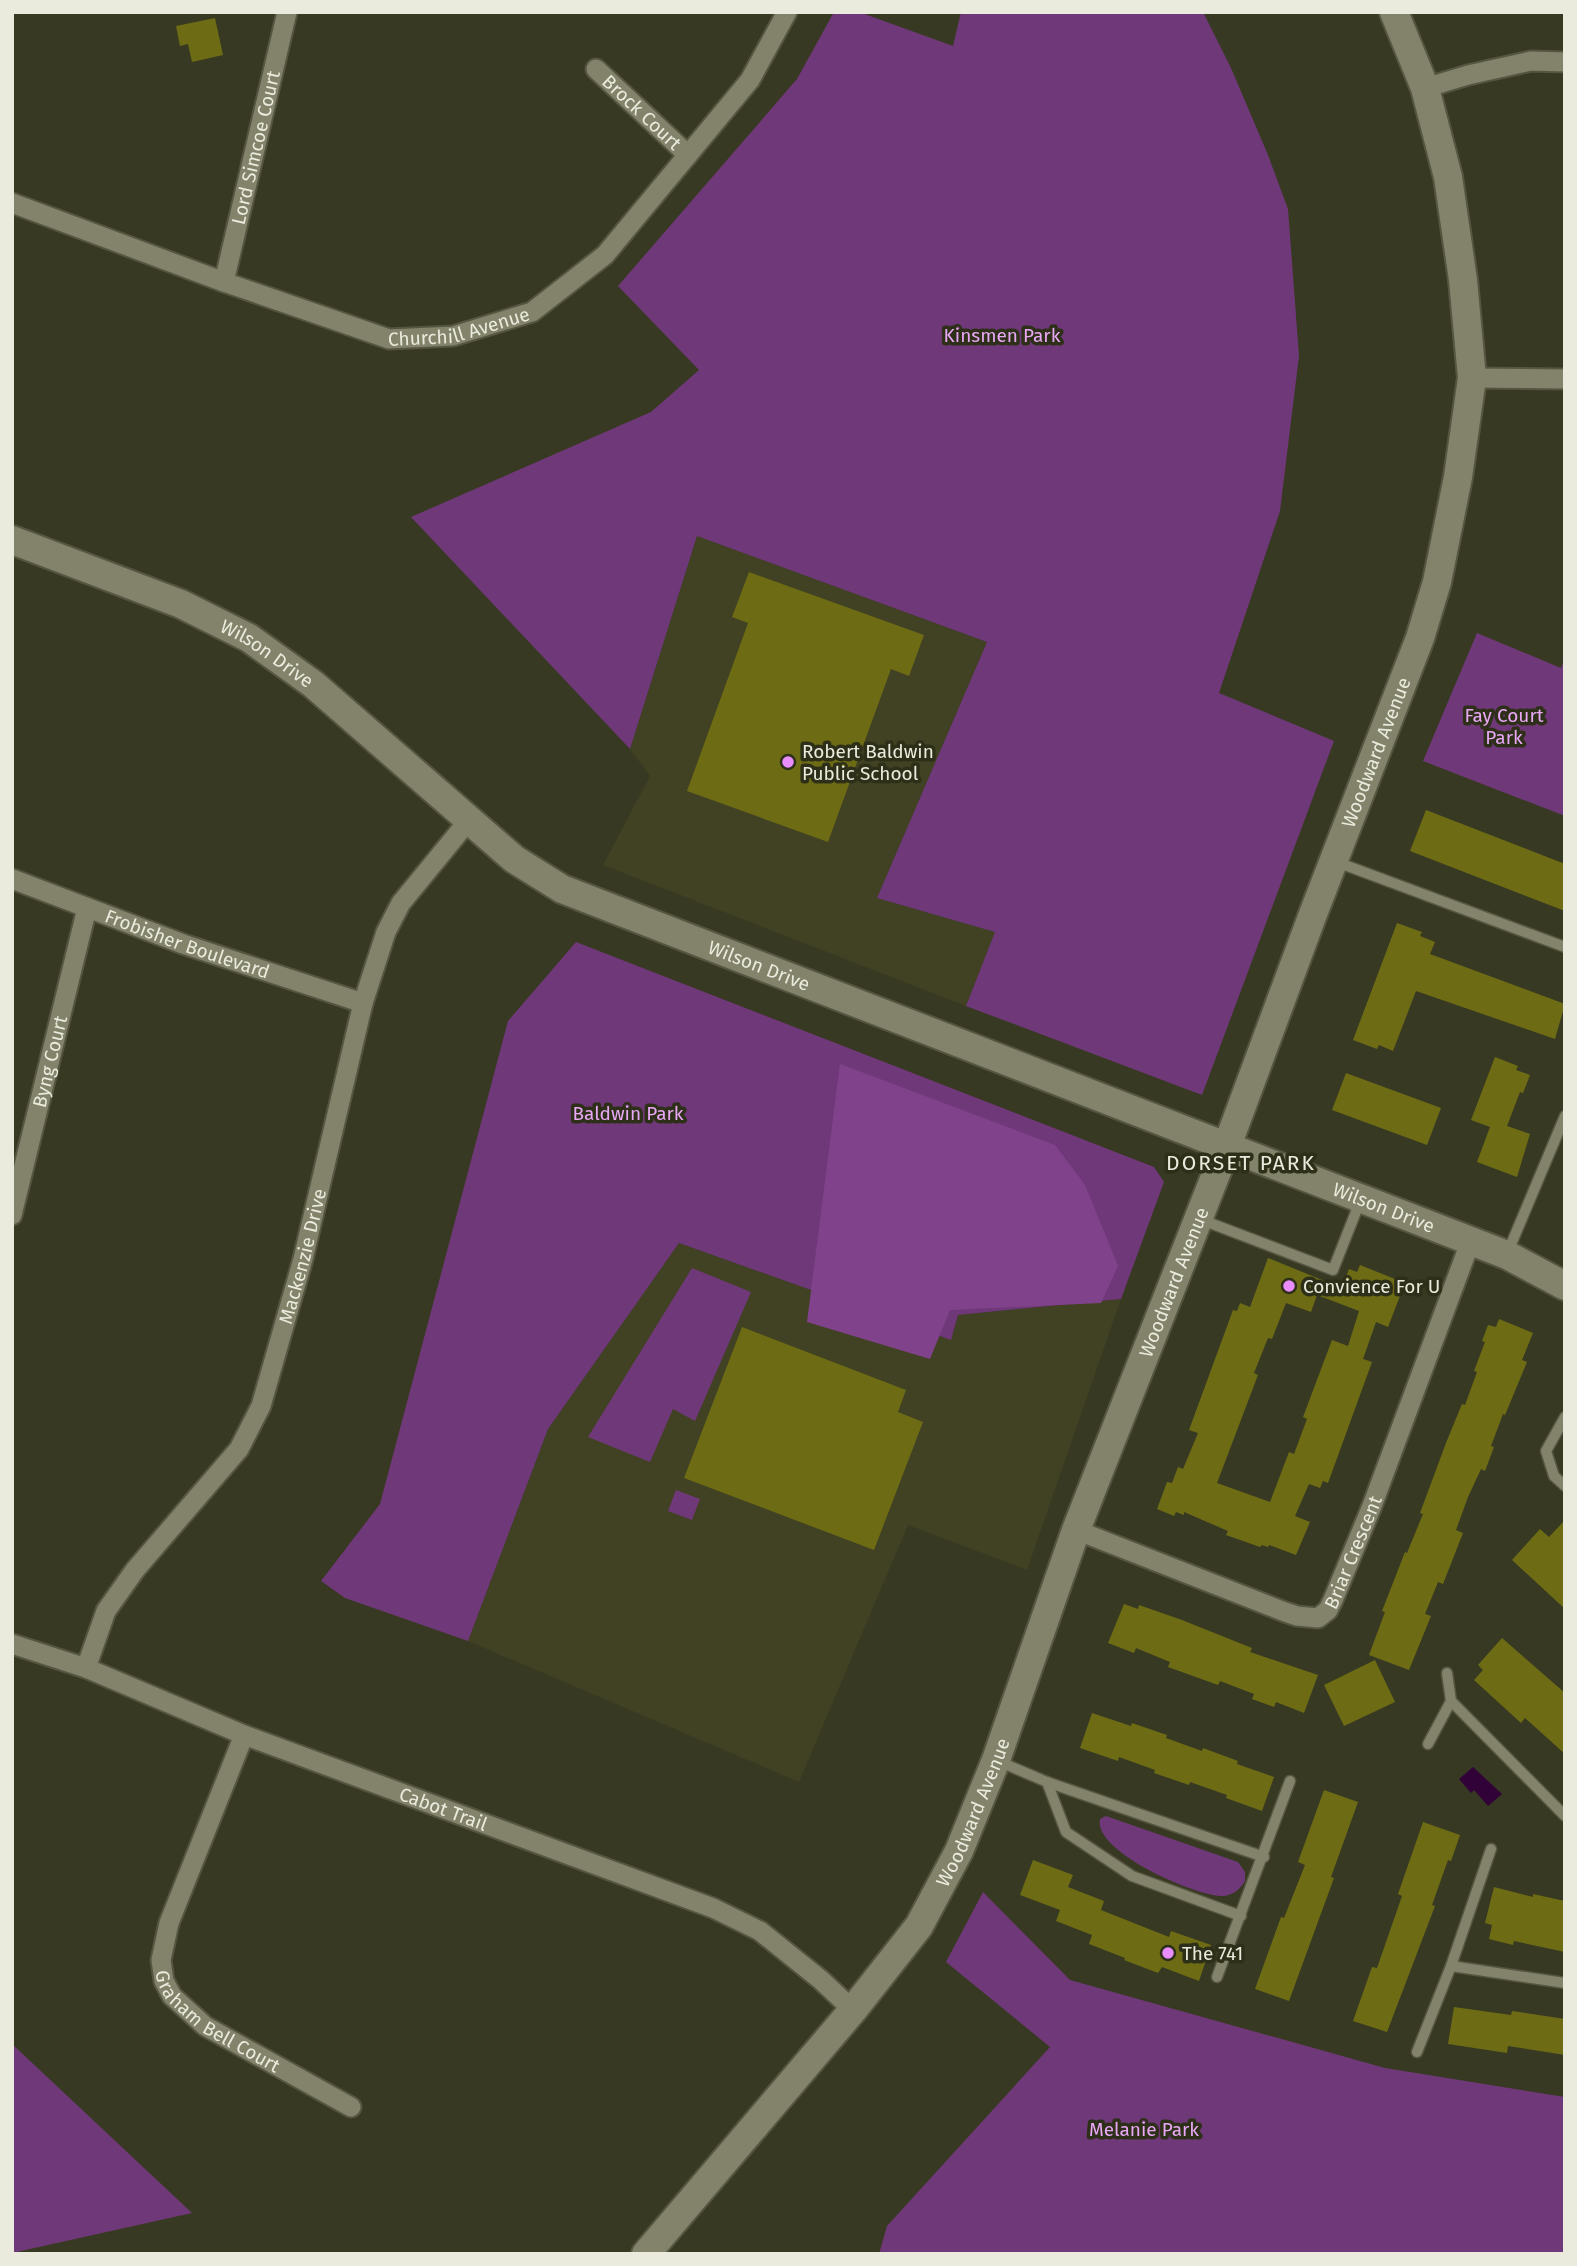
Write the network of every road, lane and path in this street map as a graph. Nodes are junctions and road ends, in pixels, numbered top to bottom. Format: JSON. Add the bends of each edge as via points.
{"nodes":[{"id":1,"x":287,"y":12,"type":"edge"},
{"id":2,"x":787,"y":12,"type":"edge"},
{"id":3,"x":1394,"y":12,"type":"edge"},
{"id":4,"x":1565,"y":62,"type":"edge"},
{"id":5,"x":596,"y":69,"type":"dead end"},
{"id":6,"x":1425,"y":88,"type":"junction"},
{"id":7,"x":688,"y":155,"type":"junction"},
{"id":8,"x":12,"y":203,"type":"edge"},
{"id":9,"x":224,"y":282,"type":"junction"},
{"id":10,"x":1472,"y":378,"type":"junction"},
{"id":11,"x":1565,"y":379,"type":"edge"},
{"id":12,"x":12,"y":540,"type":"edge"},
{"id":13,"x":469,"y":820,"type":"junction"},
{"id":14,"x":1334,"y":861,"type":"junction"},
{"id":15,"x":12,"y":879,"type":"edge"},
{"id":16,"x":88,"y":908,"type":"junction"},
{"id":17,"x":1565,"y":947,"type":"edge"},
{"id":18,"x":363,"y":1003,"type":"junction"},
{"id":19,"x":1565,"y":1116,"type":"edge"},
{"id":20,"x":1227,"y":1146,"type":"junction"},
{"id":21,"x":1362,"y":1198,"type":"junction"},
{"id":22,"x":12,"y":1215,"type":"edge"},
{"id":23,"x":1198,"y":1219,"type":"junction"},
{"id":24,"x":1471,"y":1240,"type":"junction"},
{"id":25,"x":1507,"y":1255,"type":"junction"},
{"id":26,"x":1565,"y":1286,"type":"edge"},
{"id":27,"x":1565,"y":1416,"type":"edge"},
{"id":28,"x":1565,"y":1486,"type":"edge"},
{"id":29,"x":1076,"y":1530,"type":"junction"},
{"id":30,"x":12,"y":1644,"type":"edge"},
{"id":31,"x":86,"y":1668,"type":"junction"},
{"id":32,"x":1447,"y":1673,"type":"dead end"},
{"id":33,"x":1451,"y":1701,"type":"junction"},
{"id":34,"x":244,"y":1735,"type":"junction"},
{"id":35,"x":1428,"y":1744,"type":"dead end"},
{"id":36,"x":996,"y":1760,"type":"junction"},
{"id":37,"x":1290,"y":1781,"type":"dead end"},
{"id":38,"x":1047,"y":1782,"type":"junction"},
{"id":39,"x":1565,"y":1816,"type":"edge"},
{"id":40,"x":1491,"y":1849,"type":"dead end"},
{"id":41,"x":1264,"y":1857,"type":"junction"},
{"id":42,"x":1241,"y":1916,"type":"junction"},
{"id":43,"x":1451,"y":1966,"type":"junction"},
{"id":44,"x":1217,"y":1976,"type":"dead end"},
{"id":45,"x":1565,"y":1983,"type":"edge"},
{"id":46,"x":853,"y":2010,"type":"junction"},
{"id":47,"x":1417,"y":2052,"type":"dead end"},
{"id":48,"x":351,"y":2107,"type":"dead end"},
{"id":49,"x":646,"y":2254,"type":"edge"}],
"edges":[{"from":1,"to":9,"type":"street","name":"Lord Simcoe Court"},
{"from":2,"to":7,"type":"street","name":"Churchill Avenue","via":[[750,80]]},
{"from":3,"to":6,"type":"street","name":"Woodward Avenue"},
{"from":4,"to":6,"type":"street","via":[[1531,61]]},
{"from":5,"to":7,"type":"street","name":"Brock Court"},
{"from":6,"to":10,"type":"street","name":"Woodward Avenue","via":[[1448,177]]},
{"from":7,"to":9,"type":"street","name":"Churchill Avenue","via":[[604,255],[533,312],[453,336],[389,339]]},
{"from":8,"to":9,"type":"street","name":"Churchill Avenue"},
{"from":10,"to":11,"type":"street"},
{"from":10,"to":14,"type":"street","name":"Woodward Avenue","via":[[1437,582]]},
{"from":12,"to":13,"type":"street","name":"Wilson Drive","via":[[181,604],[249,638],[303,676]]},
{"from":13,"to":18,"type":"street","name":"Mackenzie Drive","via":[[401,903],[386,932]]},
{"from":13,"to":20,"type":"street","name":"Wilson Drive","via":[[514,859],[562,888]]},
{"from":14,"to":17,"type":"lane"},
{"from":14,"to":20,"type":"street","name":"Woodward Avenue"},
{"from":15,"to":16,"type":"street","name":"Frobisher Boulevard"},
{"from":16,"to":18,"type":"street","name":"Frobisher Boulevard"},
{"from":16,"to":22,"type":"street","name":"Byng Court"},
{"from":18,"to":31,"type":"street","name":"Mackenzie Drive","via":[[303,1259],[261,1406],[239,1449],[135,1570],[106,1611]]},
{"from":19,"to":25,"type":"lane"},
{"from":20,"to":21,"type":"street","name":"Wilson Drive"},
{"from":20,"to":23,"type":"street","name":"Woodward Avenue"},
{"from":21,"to":23,"type":"lane","via":[[1332,1270]]},
{"from":21,"to":24,"type":"street","name":"Wilson Drive"},
{"from":23,"to":29,"type":"street","name":"Woodward Avenue"},
{"from":24,"to":25,"type":"street","name":"Wilson Drive"},
{"from":24,"to":29,"type":"street","name":"Briar Crescent","via":[[1372,1506],[1328,1610],[1318,1618],[1285,1612]]},
{"from":25,"to":26,"type":"street","name":"Wilson Drive"},
{"from":27,"to":28,"type":"lane","via":[[1546,1451],[1554,1476]]},
{"from":29,"to":36,"type":"street","name":"Woodward Avenue"},
{"from":30,"to":31,"type":"street","name":"Cabot Trail"},
{"from":31,"to":34,"type":"street","name":"Cabot Trail"},
{"from":32,"to":33,"type":"lane"},
{"from":33,"to":35,"type":"lane"},
{"from":33,"to":39,"type":"lane"},
{"from":34,"to":46,"type":"street","name":"Cabot Trail","via":[[713,1908],[760,1931]]},
{"from":34,"to":48,"type":"street","name":"Graham Bell Court","via":[[169,1923],[161,1960],[164,1981],[172,1996],[205,2026]]},
{"from":36,"to":38,"type":"lane"},
{"from":36,"to":46,"type":"street","name":"Woodward Avenue","via":[[959,1851],[919,1926]]},
{"from":37,"to":41,"type":"lane"},
{"from":38,"to":41,"type":"lane"},
{"from":38,"to":42,"type":"lane","via":[[1066,1832],[1132,1876]]},
{"from":40,"to":43,"type":"lane"},
{"from":41,"to":42,"type":"lane"},
{"from":42,"to":44,"type":"lane"},
{"from":43,"to":45,"type":"lane"},
{"from":43,"to":47,"type":"lane"},
{"from":46,"to":49,"type":"street","name":"Woodward Avenue"}]}
